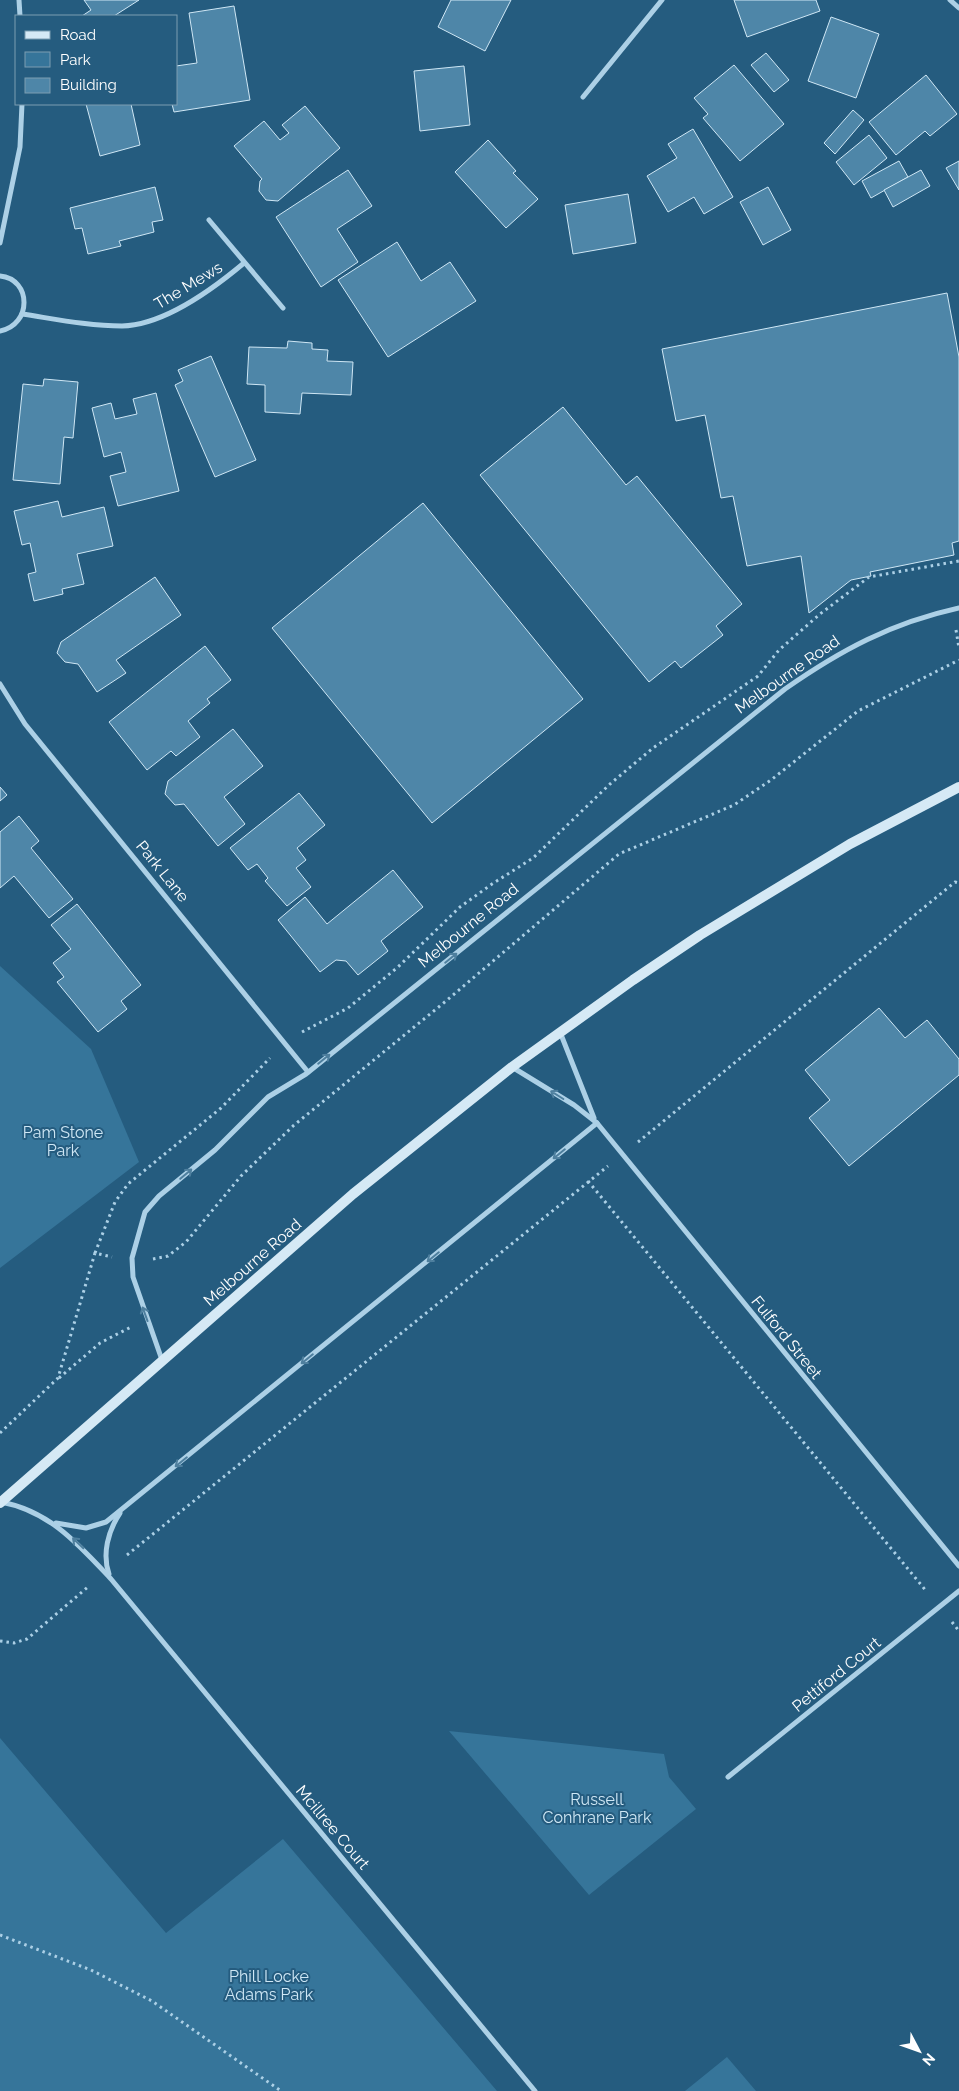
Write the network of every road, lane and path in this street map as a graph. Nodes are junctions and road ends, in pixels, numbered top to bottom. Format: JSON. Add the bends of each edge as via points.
{"nodes":[{"id":1,"x":18,"y":0,"type":"edge"},
{"id":2,"x":662,"y":0,"type":"edge"},
{"id":3,"x":950,"y":0,"type":"edge"},
{"id":4,"x":959,"y":8,"type":"edge"},
{"id":5,"x":20,"y":15,"type":"edge"},
{"id":6,"x":583,"y":97,"type":"dead end"},
{"id":7,"x":22,"y":105,"type":"edge"},
{"id":8,"x":209,"y":220,"type":"dead end"},
{"id":9,"x":0,"y":244,"type":"edge"},
{"id":10,"x":244,"y":263,"type":"junction"},
{"id":11,"x":0,"y":276,"type":"edge"},
{"id":12,"x":283,"y":308,"type":"dead end"},
{"id":13,"x":22,"y":314,"type":"junction"},
{"id":14,"x":0,"y":331,"type":"edge"},
{"id":15,"x":959,"y":561,"type":"edge"},
{"id":16,"x":959,"y":608,"type":"edge"},
{"id":17,"x":959,"y":660,"type":"edge"},
{"id":18,"x":0,"y":684,"type":"edge"},
{"id":19,"x":959,"y":788,"type":"edge"},
{"id":20,"x":959,"y":883,"type":"edge"},
{"id":21,"x":560,"y":1032,"type":"junction"},
{"id":22,"x":285,"y":1042,"type":"junction"},
{"id":23,"x":512,"y":1067,"type":"junction"},
{"id":24,"x":308,"y":1072,"type":"junction"},
{"id":25,"x":597,"y":1123,"type":"junction"},
{"id":26,"x":622,"y":1155,"type":"junction"},
{"id":27,"x":588,"y":1182,"type":"junction"},
{"id":28,"x":95,"y":1253,"type":"junction"},
{"id":29,"x":132,"y":1258,"type":"junction"},
{"id":30,"x":148,"y":1320,"type":"junction"},
{"id":31,"x":162,"y":1360,"type":"junction"},
{"id":32,"x":58,"y":1378,"type":"junction"},
{"id":33,"x":0,"y":1433,"type":"edge"},
{"id":34,"x":1,"y":1503,"type":"edge"},
{"id":35,"x":127,"y":1506,"type":"junction"},
{"id":36,"x":40,"y":1515,"type":"junction"},
{"id":37,"x":959,"y":1566,"type":"edge"},
{"id":38,"x":106,"y":1571,"type":"junction"},
{"id":39,"x":959,"y":1591,"type":"edge"},
{"id":40,"x":939,"y":1606,"type":"junction"},
{"id":41,"x":959,"y":1631,"type":"edge"},
{"id":42,"x":0,"y":1641,"type":"edge"},
{"id":43,"x":728,"y":1777,"type":"dead end"},
{"id":44,"x":0,"y":1935,"type":"edge"},
{"id":45,"x":281,"y":2091,"type":"edge"},
{"id":46,"x":535,"y":2091,"type":"edge"}],
"edges":[{"from":1,"to":5,"type":"street"},
{"from":2,"to":6,"type":"street"},
{"from":3,"to":4,"type":"street"},
{"from":7,"to":9,"type":"street","via":[[20,147]]},
{"from":8,"to":10,"type":"street","name":"The Mews"},
{"from":10,"to":12,"type":"street","name":"The Mews"},
{"from":10,"to":13,"type":"street","name":"The Mews","via":[[218,285],[151,321],[124,326]]},
{"from":11,"to":13,"type":"street","via":[[15,282],[22,291],[25,302]]},
{"from":13,"to":14,"type":"street","via":[[16,324]]},
{"from":15,"to":22,"type":"path","via":[[869,577],[779,650],[758,676],[653,748],[610,784],[533,858],[460,907],[398,967],[348,1008]]},
{"from":24,"to":16,"type":"street","name":"Melbourne Road","one_way":true,"via":[[791,685],[873,635]]},
{"from":17,"to":29,"type":"path","via":[[858,710],[771,780],[734,805],[619,854],[293,1126],[241,1176],[186,1242],[168,1256]]},
{"from":18,"to":22,"type":"street","name":"Park Lane","via":[[25,724]]},
{"from":19,"to":21,"type":"main road","name":"Melbourne Road","via":[[850,844],[700,935]]},
{"from":20,"to":26,"type":"path","via":[[955,882]]},
{"from":21,"to":23,"type":"main road","name":"Melbourne Road"},
{"from":21,"to":25,"type":"street","name":"Fulford Street"},
{"from":22,"to":24,"type":"street","name":"Park Lane"},
{"from":22,"to":28,"type":"path","via":[[221,1108],[128,1184],[115,1202]]},
{"from":25,"to":23,"type":"street","name":"Fulford Street","one_way":true},
{"from":23,"to":31,"type":"main road","name":"Melbourne Road","via":[[354,1194]]},
{"from":29,"to":24,"type":"street","name":"Melbourne Road","one_way":true,"via":[[142,1218],[154,1201],[214,1150],[268,1097]]},
{"from":25,"to":26,"type":"street","name":"Fulford Street"},
{"from":25,"to":35,"type":"street","one_way":true},
{"from":26,"to":27,"type":"path"},
{"from":26,"to":37,"type":"street","name":"Fulford Street"},
{"from":27,"to":38,"type":"path"},
{"from":27,"to":40,"type":"path"},
{"from":28,"to":29,"type":"path"},
{"from":28,"to":32,"type":"path"},
{"from":30,"to":29,"type":"street","name":"Melbourne Road","one_way":true,"via":[[133,1277]]},
{"from":30,"to":31,"type":"street","name":"Melbourne Road"},
{"from":30,"to":32,"type":"path","via":[[100,1343]]},
{"from":31,"to":34,"type":"main road","name":"Melbourne Road"},
{"from":32,"to":33,"type":"path"},
{"from":34,"to":36,"type":"street","name":"Mcillree Court"},
{"from":35,"to":36,"type":"street","via":[[106,1522],[86,1528],[62,1525]]},
{"from":35,"to":38,"type":"street","via":[[114,1523],[109,1537]]},
{"from":38,"to":36,"type":"street","name":"Mcillree Court","one_way":true,"via":[[78,1543]]},
{"from":38,"to":42,"type":"path","via":[[27,1639],[14,1643]]},
{"from":38,"to":46,"type":"street","name":"Mcillree Court"},
{"from":39,"to":40,"type":"street","name":"Pettiford Court"},
{"from":40,"to":41,"type":"path"},
{"from":40,"to":43,"type":"street","name":"Pettiford Court"},
{"from":44,"to":45,"type":"path","via":[[91,1970],[152,2001]]}]}
